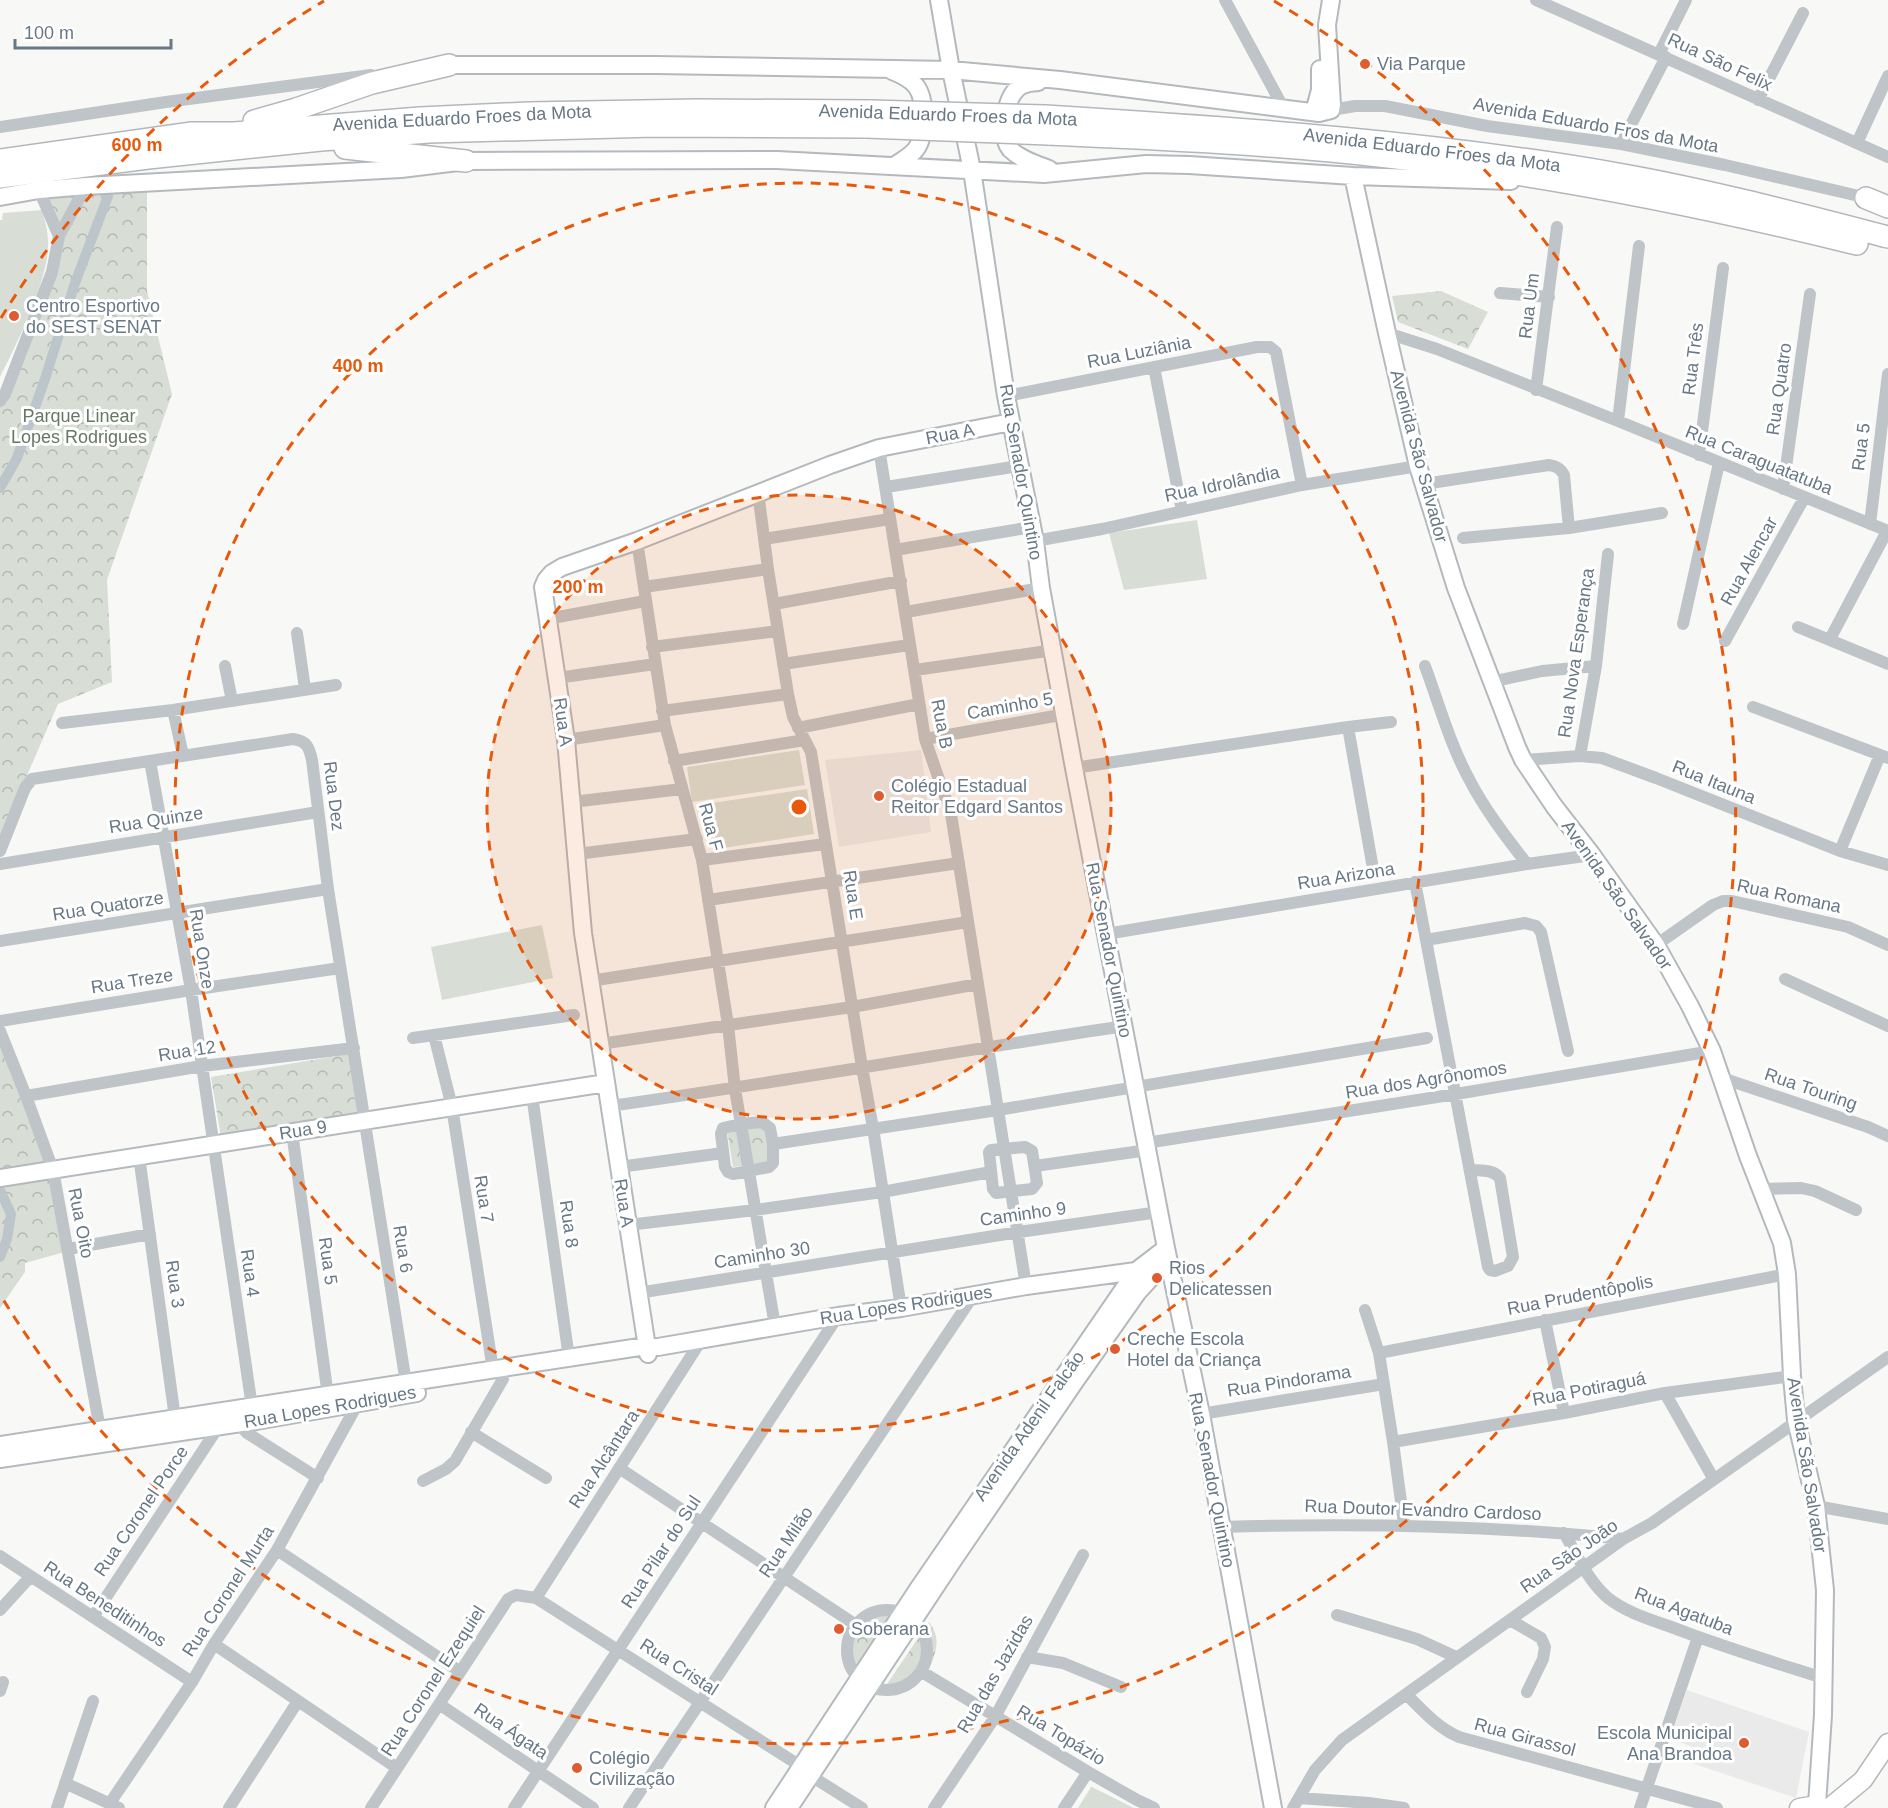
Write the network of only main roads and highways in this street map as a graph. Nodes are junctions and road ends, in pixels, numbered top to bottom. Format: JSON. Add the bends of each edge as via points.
{"nodes":[{"id":1,"x":449,"y":65,"type":"road end"},
{"id":2,"x":868,"y":119,"type":"junction"},
{"id":3,"x":1046,"y":125,"type":"junction"},
{"id":4,"x":192,"y":133,"type":"junction"},
{"id":5,"x":264,"y":146,"type":"junction"},
{"id":6,"x":0,"y":160,"type":"edge"},
{"id":7,"x":466,"y":161,"type":"road end"},
{"id":8,"x":0,"y":177,"type":"edge"},
{"id":9,"x":1866,"y":198,"type":"road end"},
{"id":10,"x":1888,"y":205,"type":"edge"},
{"id":11,"x":1888,"y":237,"type":"edge"},
{"id":12,"x":1888,"y":251,"type":"edge"},
{"id":13,"x":1888,"y":1743,"type":"edge"},
{"id":14,"x":1817,"y":1807,"type":"edge"}],
"edges":[{"from":1,"to":4,"type":"highway","via":[[372,83],[264,119]]},
{"from":2,"to":3,"type":"highway","name":"Avenida Eduardo Froes da Mota","bridge":true},
{"from":2,"to":4,"type":"highway","name":"Avenida Eduardo Froes da Mota","via":[[697,110],[529,113]]},
{"from":2,"to":5,"type":"highway","name":"Avenida Eduardo Froes da Mota","via":[[429,132]]},
{"from":3,"to":11,"type":"highway","name":"Avenida Eduardo Froes da Mota","via":[[1226,127],[1449,149],[1619,174]]},
{"from":3,"to":12,"type":"highway","name":"Avenida Eduardo Froes da Mota","via":[[1388,157],[1577,184]]},
{"from":4,"to":6,"type":"highway","name":"Avenida Eduardo Froes da Mota"},
{"from":5,"to":7,"type":"highway","via":[[339,148]]},
{"from":5,"to":8,"type":"highway","name":"Avenida Eduardo Froes da Mota"},
{"from":9,"to":10,"type":"highway"},
{"from":13,"to":14,"type":"main road","via":[[1863,1780]]}]}
